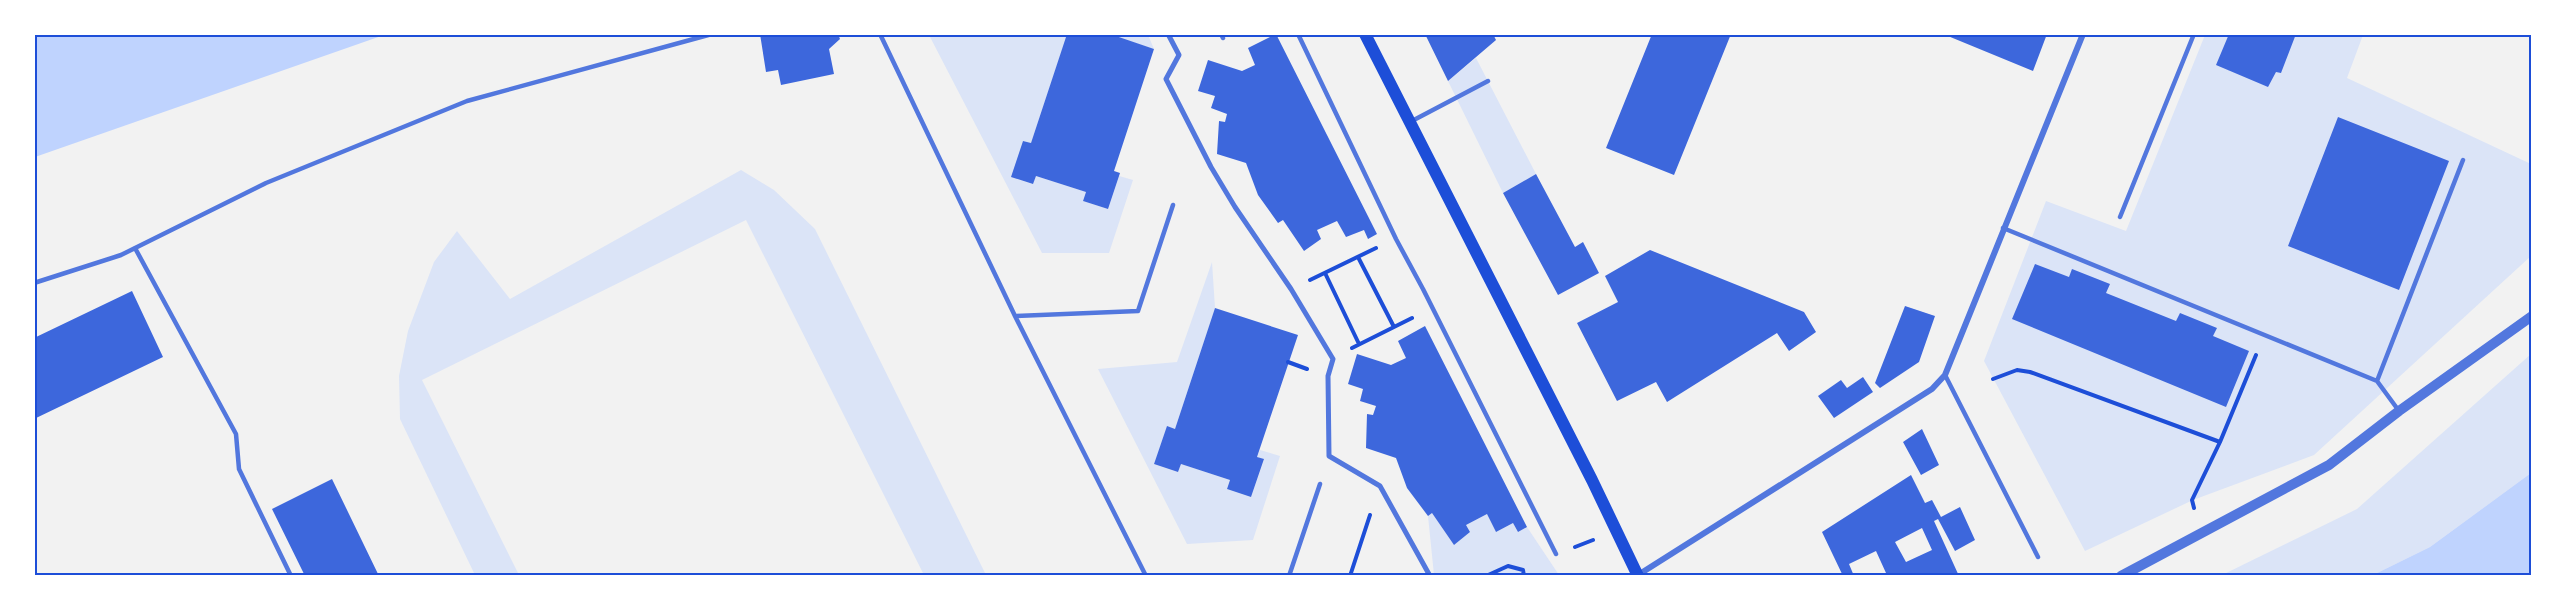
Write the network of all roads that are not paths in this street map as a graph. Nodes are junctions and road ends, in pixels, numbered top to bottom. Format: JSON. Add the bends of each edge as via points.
{"nodes":[{"id":1,"x":712,"y":34,"type":"edge"},
{"id":2,"x":880,"y":34,"type":"edge"},
{"id":3,"x":1168,"y":34,"type":"edge"},
{"id":4,"x":1298,"y":34,"type":"edge"},
{"id":5,"x":1365,"y":34,"type":"edge"},
{"id":6,"x":2083,"y":34,"type":"edge"},
{"id":7,"x":2194,"y":34,"type":"edge"},
{"id":8,"x":1488,"y":81,"type":"dead end"},
{"id":9,"x":1410,"y":122,"type":"junction"},
{"id":10,"x":2463,"y":160,"type":"dead end"},
{"id":11,"x":1173,"y":205,"type":"dead end"},
{"id":12,"x":2120,"y":217,"type":"dead end"},
{"id":13,"x":2003,"y":228,"type":"junction"},
{"id":14,"x":135,"y":248,"type":"junction"},
{"id":15,"x":34,"y":283,"type":"edge"},
{"id":16,"x":1015,"y":316,"type":"junction"},
{"id":17,"x":2532,"y":316,"type":"edge"},
{"id":18,"x":1945,"y":375,"type":"junction"},
{"id":19,"x":2377,"y":381,"type":"junction"},
{"id":20,"x":2399,"y":411,"type":"junction"},
{"id":21,"x":1320,"y":484,"type":"dead end"},
{"id":22,"x":1556,"y":554,"type":"road end"},
{"id":23,"x":2038,"y":557,"type":"dead end"},
{"id":24,"x":1638,"y":575,"type":"edge"},
{"id":25,"x":291,"y":576,"type":"edge"},
{"id":26,"x":1146,"y":576,"type":"edge"},
{"id":27,"x":1289,"y":576,"type":"edge"},
{"id":28,"x":1430,"y":576,"type":"edge"},
{"id":29,"x":2121,"y":576,"type":"edge"}],
"edges":[{"from":1,"to":14,"type":"lane","via":[[467,101],[266,183]]},
{"from":2,"to":16,"type":"lane"},
{"from":3,"to":28,"type":"street","via":[[1179,55],[1166,79],[1217,177],[1333,359],[1328,376],[1329,456],[1380,486]]},
{"from":4,"to":22,"type":"lane","via":[[1396,239]]},
{"from":5,"to":9,"type":"main road"},
{"from":6,"to":13,"type":"street"},
{"from":7,"to":12,"type":"lane"},
{"from":8,"to":9,"type":"lane"},
{"from":9,"to":24,"type":"main road"},
{"from":10,"to":19,"type":"lane"},
{"from":11,"to":16,"type":"lane","via":[[1138,311]]},
{"from":13,"to":18,"type":"street"},
{"from":13,"to":19,"type":"lane"},
{"from":14,"to":15,"type":"lane"},
{"from":14,"to":25,"type":"lane","via":[[236,434],[239,470]]},
{"from":16,"to":26,"type":"lane"},
{"from":17,"to":20,"type":"street"},
{"from":18,"to":23,"type":"lane"},
{"from":18,"to":24,"type":"street","via":[[1932,389]]},
{"from":19,"to":20,"type":"lane"},
{"from":20,"to":29,"type":"street","via":[[2329,465]]},
{"from":21,"to":27,"type":"lane"}]}
